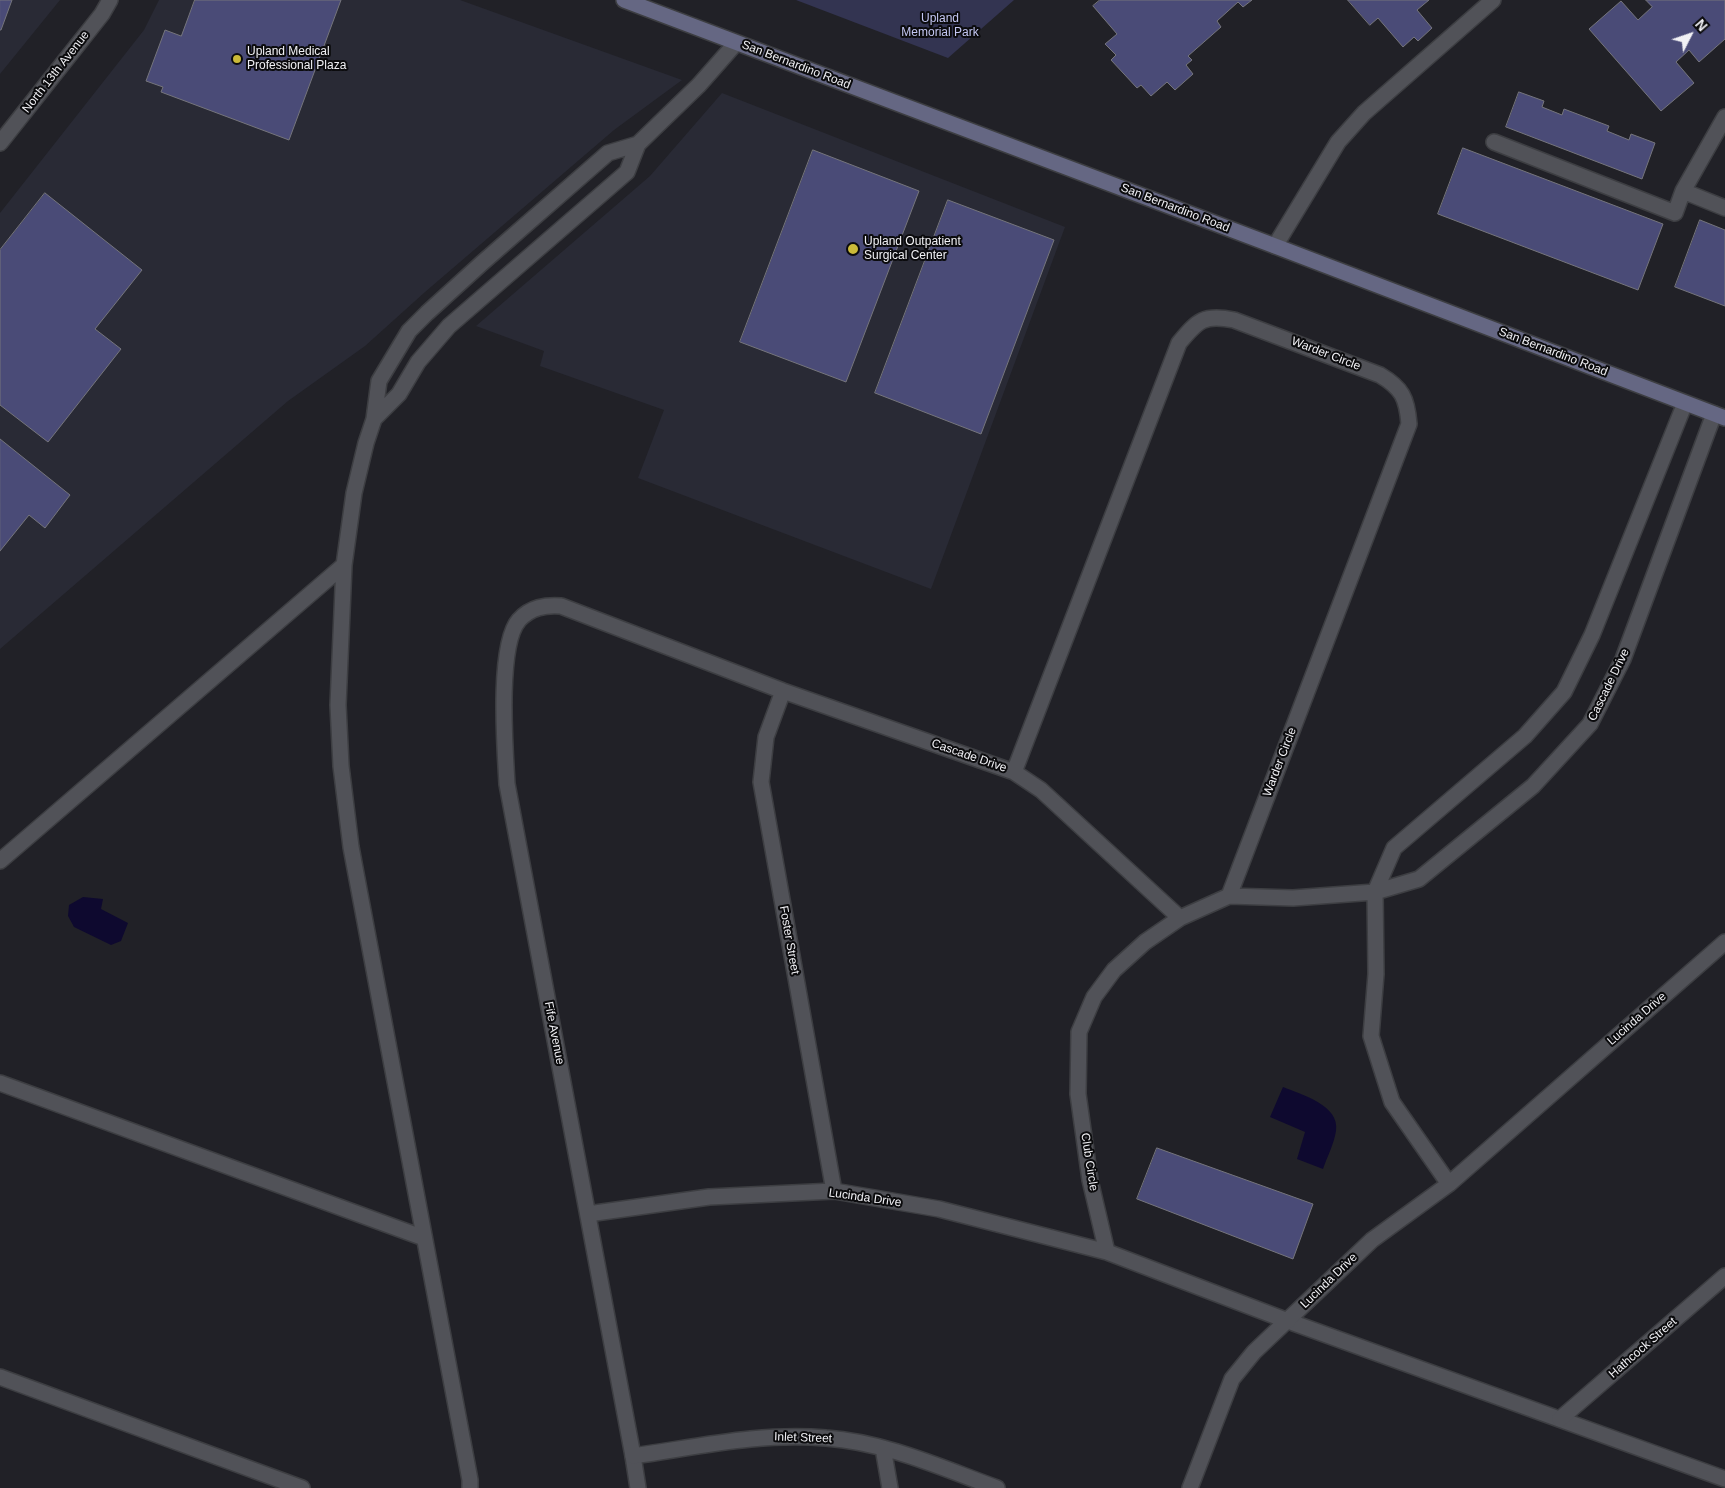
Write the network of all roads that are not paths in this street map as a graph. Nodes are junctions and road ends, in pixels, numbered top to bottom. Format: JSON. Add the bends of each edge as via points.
{"nodes":[{"id":1,"x":110,"y":0,"type":"edge"},
{"id":2,"x":624,"y":0,"type":"edge"},
{"id":3,"x":1493,"y":0,"type":"edge"},
{"id":4,"x":736,"y":43,"type":"junction"},
{"id":5,"x":1725,"y":117,"type":"edge"},
{"id":6,"x":1494,"y":142,"type":"dead end"},
{"id":7,"x":0,"y":143,"type":"edge"},
{"id":8,"x":638,"y":144,"type":"junction"},
{"id":9,"x":1683,"y":191,"type":"junction"},
{"id":10,"x":1725,"y":208,"type":"edge"},
{"id":11,"x":1275,"y":246,"type":"junction"},
{"id":12,"x":1685,"y":403,"type":"junction"},
{"id":13,"x":1719,"y":416,"type":"edge"},
{"id":14,"x":374,"y":419,"type":"junction"},
{"id":15,"x":344,"y":565,"type":"junction"},
{"id":16,"x":528,"y":612,"type":"joint"},
{"id":17,"x":783,"y":691,"type":"junction"},
{"id":18,"x":1014,"y":772,"type":"junction"},
{"id":19,"x":0,"y":861,"type":"edge"},
{"id":20,"x":1375,"y":892,"type":"junction"},
{"id":21,"x":1229,"y":896,"type":"junction"},
{"id":22,"x":1180,"y":918,"type":"junction"},
{"id":23,"x":1725,"y":942,"type":"edge"},
{"id":24,"x":0,"y":1083,"type":"edge"},
{"id":25,"x":1449,"y":1184,"type":"junction"},
{"id":26,"x":834,"y":1191,"type":"junction"},
{"id":27,"x":588,"y":1214,"type":"junction"},
{"id":28,"x":424,"y":1238,"type":"junction"},
{"id":29,"x":1107,"y":1252,"type":"junction"},
{"id":30,"x":1725,"y":1276,"type":"edge"},
{"id":31,"x":1288,"y":1321,"type":"junction"},
{"id":32,"x":0,"y":1377,"type":"edge"},
{"id":33,"x":1560,"y":1419,"type":"junction"},
{"id":34,"x":883,"y":1448,"type":"junction"},
{"id":35,"x":634,"y":1456,"type":"junction"},
{"id":36,"x":1725,"y":1479,"type":"edge"},
{"id":37,"x":302,"y":1488,"type":"edge"},
{"id":38,"x":470,"y":1488,"type":"edge"},
{"id":39,"x":638,"y":1488,"type":"edge"},
{"id":40,"x":890,"y":1488,"type":"edge"},
{"id":41,"x":997,"y":1488,"type":"edge"},
{"id":42,"x":1190,"y":1488,"type":"edge"}],
"edges":[{"from":1,"to":7,"type":"street","name":"North 13th Avenue"},
{"from":2,"to":4,"type":"street","name":"San Bernardino Road"},
{"from":3,"to":11,"type":"street","via":[[1364,113],[1338,142]]},
{"from":4,"to":8,"type":"street","via":[[699,85]]},
{"from":4,"to":11,"type":"street","name":"San Bernardino Road"},
{"from":5,"to":9,"type":"street"},
{"from":6,"to":9,"type":"street","via":[[1676,213]]},
{"from":8,"to":14,"type":"street","via":[[627,172],[449,326],[418,362],[399,394]]},
{"from":8,"to":14,"type":"street","via":[[608,153],[409,331],[379,381]]},
{"from":9,"to":10,"type":"street"},
{"from":11,"to":12,"type":"street","name":"San Bernardino Road"},
{"from":12,"to":13,"type":"street","name":"San Bernardino Road"},
{"from":12,"to":20,"type":"street","via":[[1592,635],[1564,692],[1525,736],[1394,848]]},
{"from":13,"to":20,"type":"street","name":"Cascade Drive","via":[[1623,659],[1590,724],[1534,786],[1419,879]]},
{"from":14,"to":15,"type":"street","via":[[354,494]]},
{"from":15,"to":19,"type":"street"},
{"from":15,"to":28,"type":"street","via":[[338,706],[341,766],[350,838]]},
{"from":16,"to":17,"type":"street","name":"Cascade Drive","via":[[545,605],[561,606]]},
{"from":16,"to":27,"type":"street","name":"Fife Avenue","via":[[511,634],[505,677],[503,726],[507,784]]},
{"from":17,"to":18,"type":"street","name":"Cascade Drive"},
{"from":17,"to":26,"type":"street","name":"Foster Street","via":[[766,737],[761,782]]},
{"from":18,"to":21,"type":"street","name":"Warder Circle","via":[[1179,343],[1190,330],[1203,319],[1234,320],[1380,374],[1394,383],[1404,397],[1409,424]]},
{"from":18,"to":22,"type":"street","name":"Cascade Drive","via":[[1041,790]]},
{"from":20,"to":21,"type":"street","name":"Cascade Drive","via":[[1292,898]]},
{"from":20,"to":25,"type":"street","via":[[1376,974],[1371,1036],[1392,1102]]},
{"from":21,"to":22,"type":"street","name":"Cascade Drive"},
{"from":22,"to":29,"type":"street","name":"Club Circle","via":[[1145,942],[1114,970],[1094,997],[1079,1032],[1078,1094],[1090,1180]]},
{"from":23,"to":25,"type":"street","name":"Lucinda Drive"},
{"from":24,"to":28,"type":"street"},
{"from":25,"to":31,"type":"street","name":"Lucinda Drive","via":[[1372,1240]]},
{"from":26,"to":27,"type":"street","name":"Lucinda Drive","via":[[709,1197]]},
{"from":26,"to":29,"type":"street","name":"Lucinda Drive","via":[[939,1209]]},
{"from":27,"to":35,"type":"street","name":"Fife Avenue"},
{"from":28,"to":38,"type":"street"},
{"from":29,"to":31,"type":"street"},
{"from":30,"to":33,"type":"street","name":"Hathcock Street"},
{"from":31,"to":33,"type":"street","name":"Lucinda Drive"},
{"from":31,"to":42,"type":"street","via":[[1254,1352],[1232,1379]]},
{"from":32,"to":37,"type":"street"},
{"from":33,"to":36,"type":"street","name":"Lucinda Drive"},
{"from":34,"to":35,"type":"street","name":"Inlet Street","via":[[826,1438],[768,1437]]},
{"from":34,"to":40,"type":"street"},
{"from":34,"to":41,"type":"street","name":"Inlet Street"},
{"from":35,"to":39,"type":"street","name":"Fife Avenue"}]}
